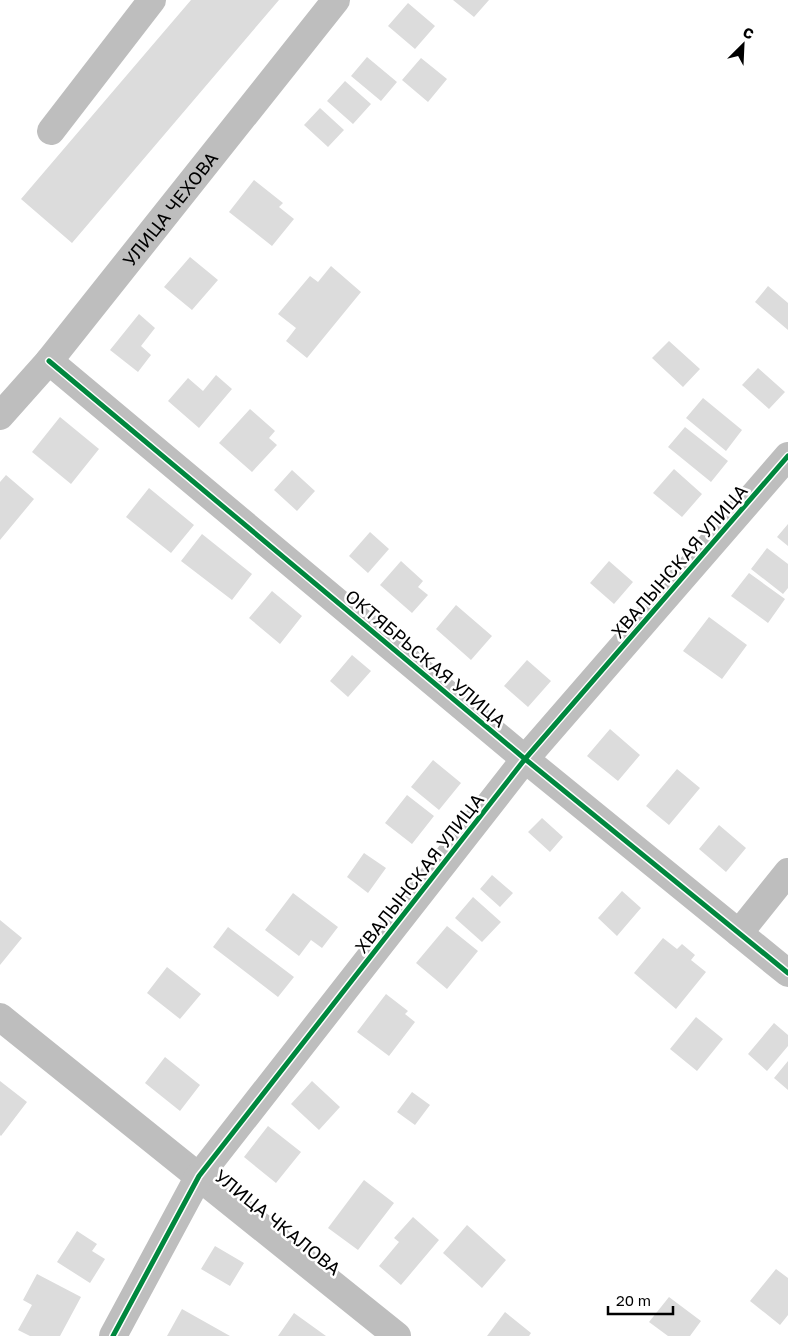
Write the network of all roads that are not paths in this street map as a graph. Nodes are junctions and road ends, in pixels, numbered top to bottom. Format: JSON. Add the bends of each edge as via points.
{"nodes":[{"id":1,"x":152,"y":0,"type":"edge"},
{"id":2,"x":336,"y":0,"type":"edge"},
{"id":3,"x":51,"y":130,"type":"dead end"},
{"id":4,"x":49,"y":361,"type":"junction"},
{"id":5,"x":0,"y":416,"type":"edge"},
{"id":6,"x":788,"y":456,"type":"edge"},
{"id":7,"x":525,"y":759,"type":"junction"},
{"id":8,"x":788,"y":872,"type":"edge"},
{"id":9,"x":739,"y":933,"type":"junction"},
{"id":10,"x":788,"y":973,"type":"edge"},
{"id":11,"x":0,"y":1017,"type":"edge"},
{"id":12,"x":199,"y":1176,"type":"junction"},
{"id":13,"x":113,"y":1336,"type":"edge"},
{"id":14,"x":397,"y":1336,"type":"edge"}],
"edges":[{"from":1,"to":3,"type":"street"},
{"from":2,"to":4,"type":"street","name":"УЛИЦА ЧЕХОВА"},
{"from":4,"to":5,"type":"street","name":"УЛИЦА ЧЕХОВА"},
{"from":4,"to":7,"type":"street","name":"ОКТЯБРЬСКАЯ УЛИЦА"},
{"from":6,"to":7,"type":"street","name":"ХВАЛЫНСКАЯ УЛИЦА"},
{"from":7,"to":9,"type":"street","name":"ОКТЯБРЬСКАЯ УЛИЦА"},
{"from":7,"to":12,"type":"street","name":"ХВАЛЫНСКАЯ УЛИЦА"},
{"from":8,"to":9,"type":"street"},
{"from":9,"to":10,"type":"street","name":"ОКТЯБРЬСКАЯ УЛИЦА"},
{"from":11,"to":12,"type":"street","name":"УЛИЦА ЧКАЛОВА"},
{"from":12,"to":13,"type":"street","name":"ХВАЛЫНСКАЯ УЛИЦА"},
{"from":12,"to":14,"type":"street","name":"УЛИЦА ЧКАЛОВА"}]}
